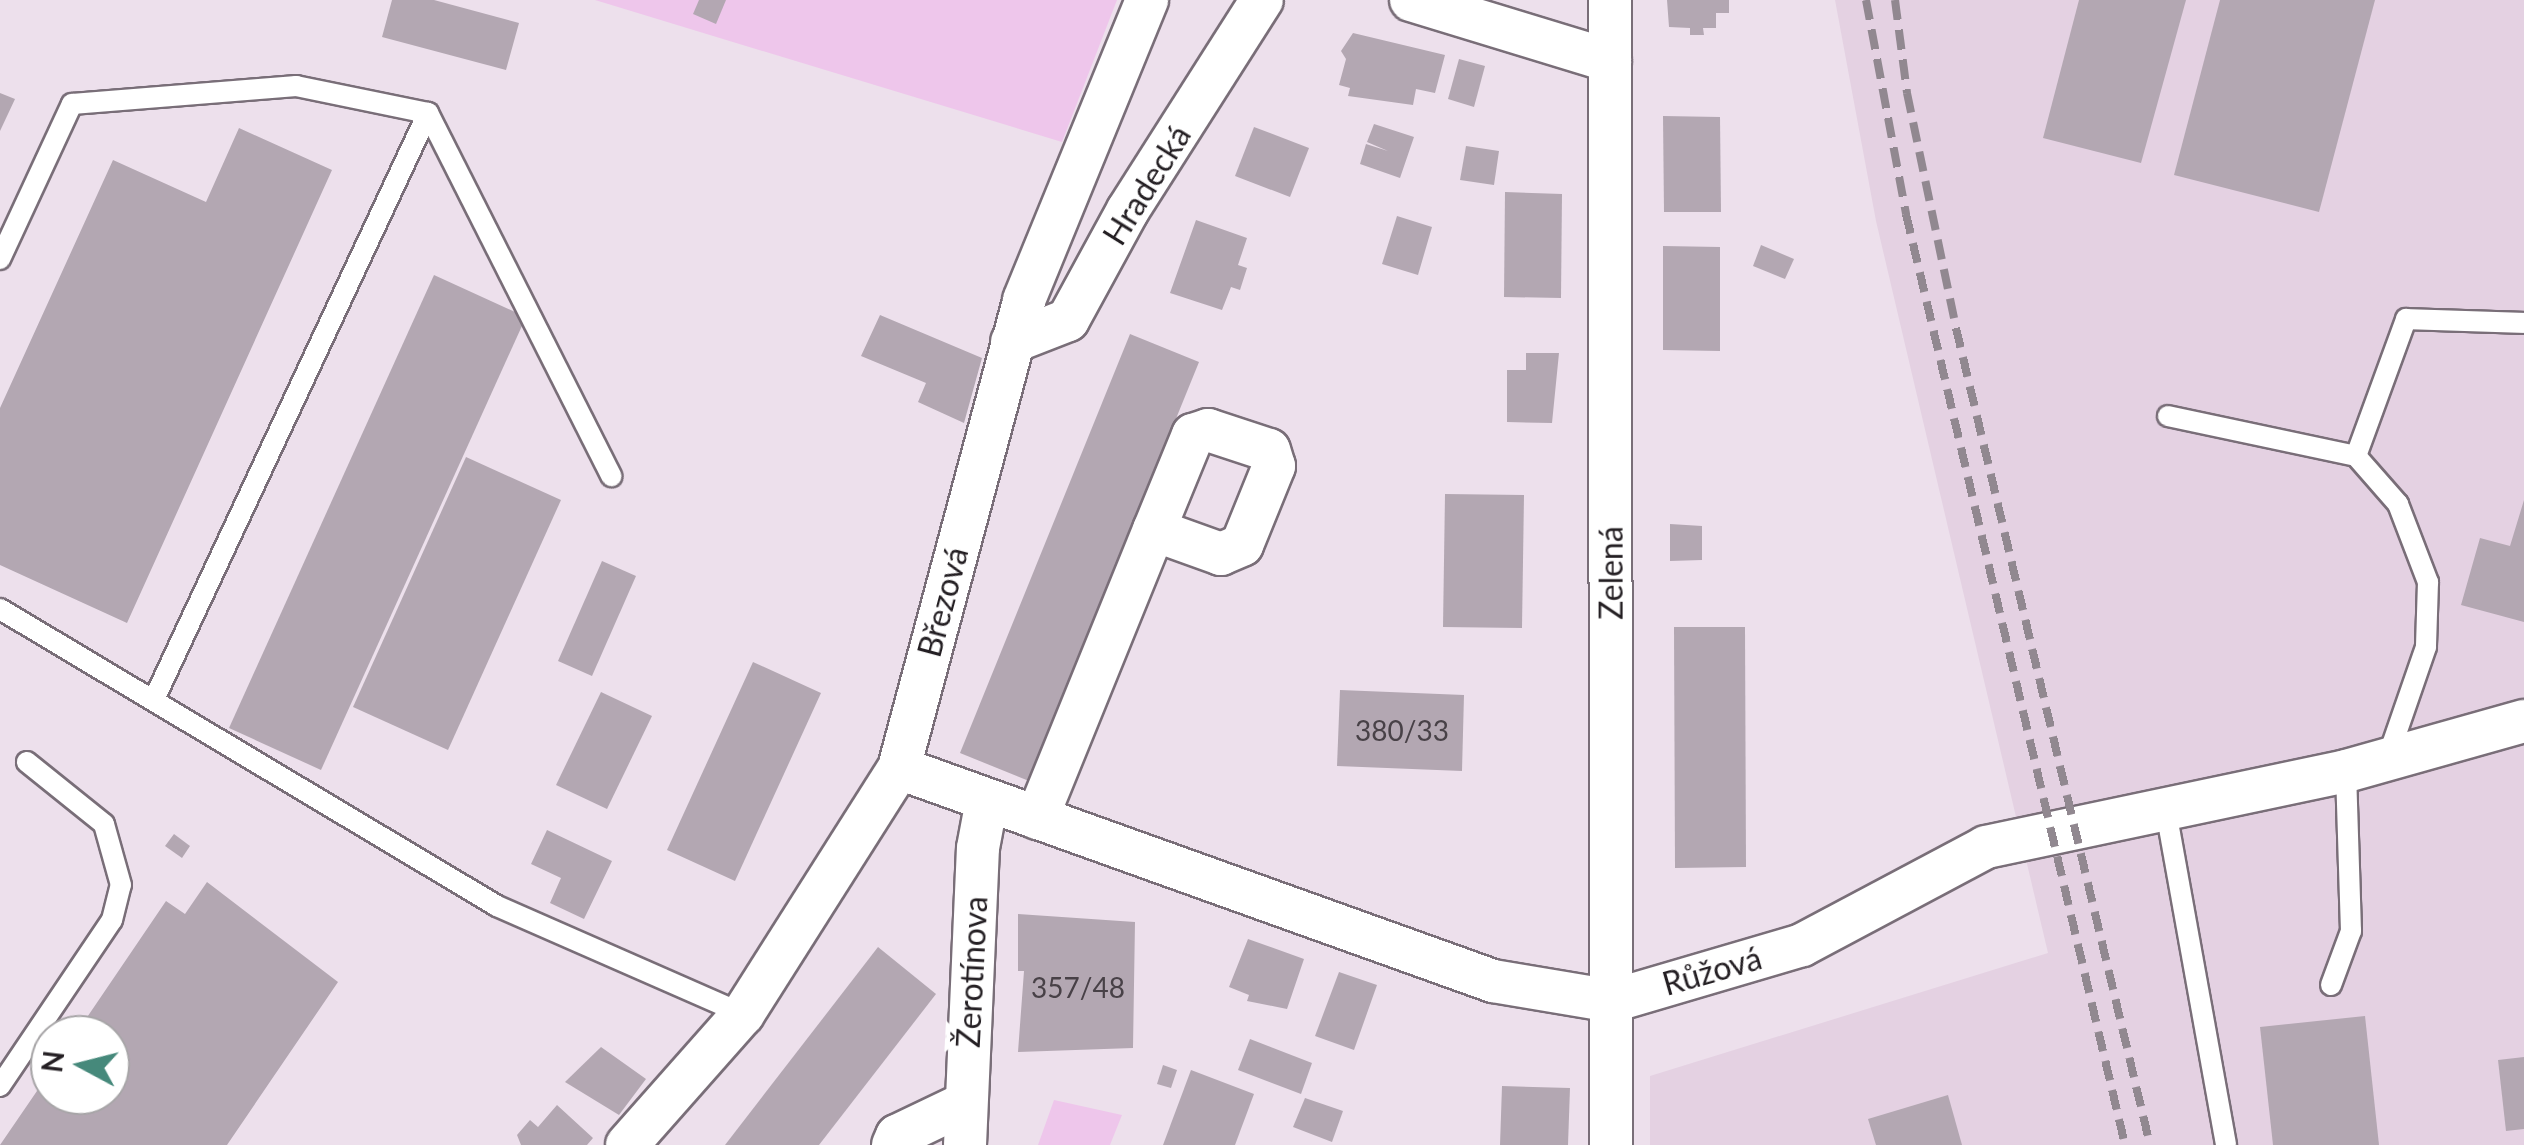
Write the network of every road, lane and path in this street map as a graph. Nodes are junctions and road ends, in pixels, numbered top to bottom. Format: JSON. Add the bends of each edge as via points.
{"nodes":[{"id":1,"x":1147,"y":0,"type":"edge"},
{"id":2,"x":1262,"y":0,"type":"edge"},
{"id":3,"x":1411,"y":0,"type":"edge"},
{"id":4,"x":1610,"y":0,"type":"edge"},
{"id":5,"x":1610,"y":61,"type":"junction"},
{"id":6,"x":428,"y":113,"type":"junction"},
{"id":7,"x":0,"y":259,"type":"edge"},
{"id":8,"x":2524,"y":323,"type":"edge"},
{"id":9,"x":1012,"y":342,"type":"junction"},
{"id":10,"x":2168,"y":416,"type":"dead end"},
{"id":11,"x":2356,"y":456,"type":"junction"},
{"id":12,"x":611,"y":476,"type":"dead end"},
{"id":13,"x":1154,"y":530,"type":"dead end"},
{"id":14,"x":0,"y":609,"type":"edge"},
{"id":15,"x":155,"y":698,"type":"junction"},
{"id":16,"x":2524,"y":721,"type":"edge"},
{"id":17,"x":2388,"y":760,"type":"junction"},
{"id":18,"x":26,"y":762,"type":"dead end"},
{"id":19,"x":900,"y":768,"type":"junction"},
{"id":20,"x":2346,"y":772,"type":"junction"},
{"id":21,"x":987,"y":800,"type":"junction"},
{"id":22,"x":2166,"y":810,"type":"junction"},
{"id":23,"x":1037,"y":818,"type":"junction"},
{"id":24,"x":2331,"y":985,"type":"dead end"},
{"id":25,"x":1612,"y":1000,"type":"junction"},
{"id":26,"x":743,"y":1014,"type":"junction"},
{"id":27,"x":0,"y":1086,"type":"edge"},
{"id":28,"x":966,"y":1103,"type":"junction"},
{"id":29,"x":628,"y":1145,"type":"edge"},
{"id":30,"x":893,"y":1145,"type":"edge"},
{"id":31,"x":965,"y":1145,"type":"edge"},
{"id":32,"x":1611,"y":1145,"type":"edge"},
{"id":33,"x":2226,"y":1145,"type":"edge"}],
"edges":[{"from":1,"to":9,"type":"street","name":"Březová"},
{"from":2,"to":9,"type":"street","name":"Hradecká","via":[[1128,210],[1068,320]]},
{"from":3,"to":5,"type":"street"},
{"from":4,"to":5,"type":"street","name":"Zelená"},
{"from":5,"to":25,"type":"street","name":"Zelená"},
{"from":6,"to":7,"type":"lane","via":[[296,86],[72,104]]},
{"from":6,"to":12,"type":"lane"},
{"from":6,"to":15,"type":"lane"},
{"from":8,"to":11,"type":"lane","via":[[2406,319]]},
{"from":9,"to":19,"type":"street","name":"Březová"},
{"from":10,"to":11,"type":"lane"},
{"from":11,"to":17,"type":"lane","via":[[2398,504],[2428,582],[2426,648]]},
{"from":13,"to":23,"type":"street"},
{"from":14,"to":15,"type":"lane"},
{"from":15,"to":26,"type":"lane","via":[[222,746],[497,906]]},
{"from":16,"to":17,"type":"street","name":"Růžová"},
{"from":17,"to":20,"type":"street","name":"Růžová"},
{"from":18,"to":27,"type":"lane","via":[[104,824],[121,885],[112,920]]},
{"from":19,"to":21,"type":"street","name":"Růžová"},
{"from":19,"to":26,"type":"street","name":"Březová"},
{"from":20,"to":22,"type":"street","name":"Růžová"},
{"from":20,"to":24,"type":"lane","via":[[2351,931]]},
{"from":21,"to":23,"type":"street","name":"Růžová"},
{"from":21,"to":28,"type":"street","name":"Žerotínova","via":[[978,848]]},
{"from":22,"to":25,"type":"street","name":"Růžová","via":[[1986,847],[1802,945]]},
{"from":22,"to":33,"type":"lane"},
{"from":23,"to":25,"type":"street","name":"Růžová","via":[[1493,981]]},
{"from":25,"to":32,"type":"street","name":"Zelená"},
{"from":26,"to":29,"type":"street","name":"Březová"},
{"from":28,"to":30,"type":"street","via":[[897,1136]]},
{"from":28,"to":31,"type":"street","name":"Žerotínova"}]}
